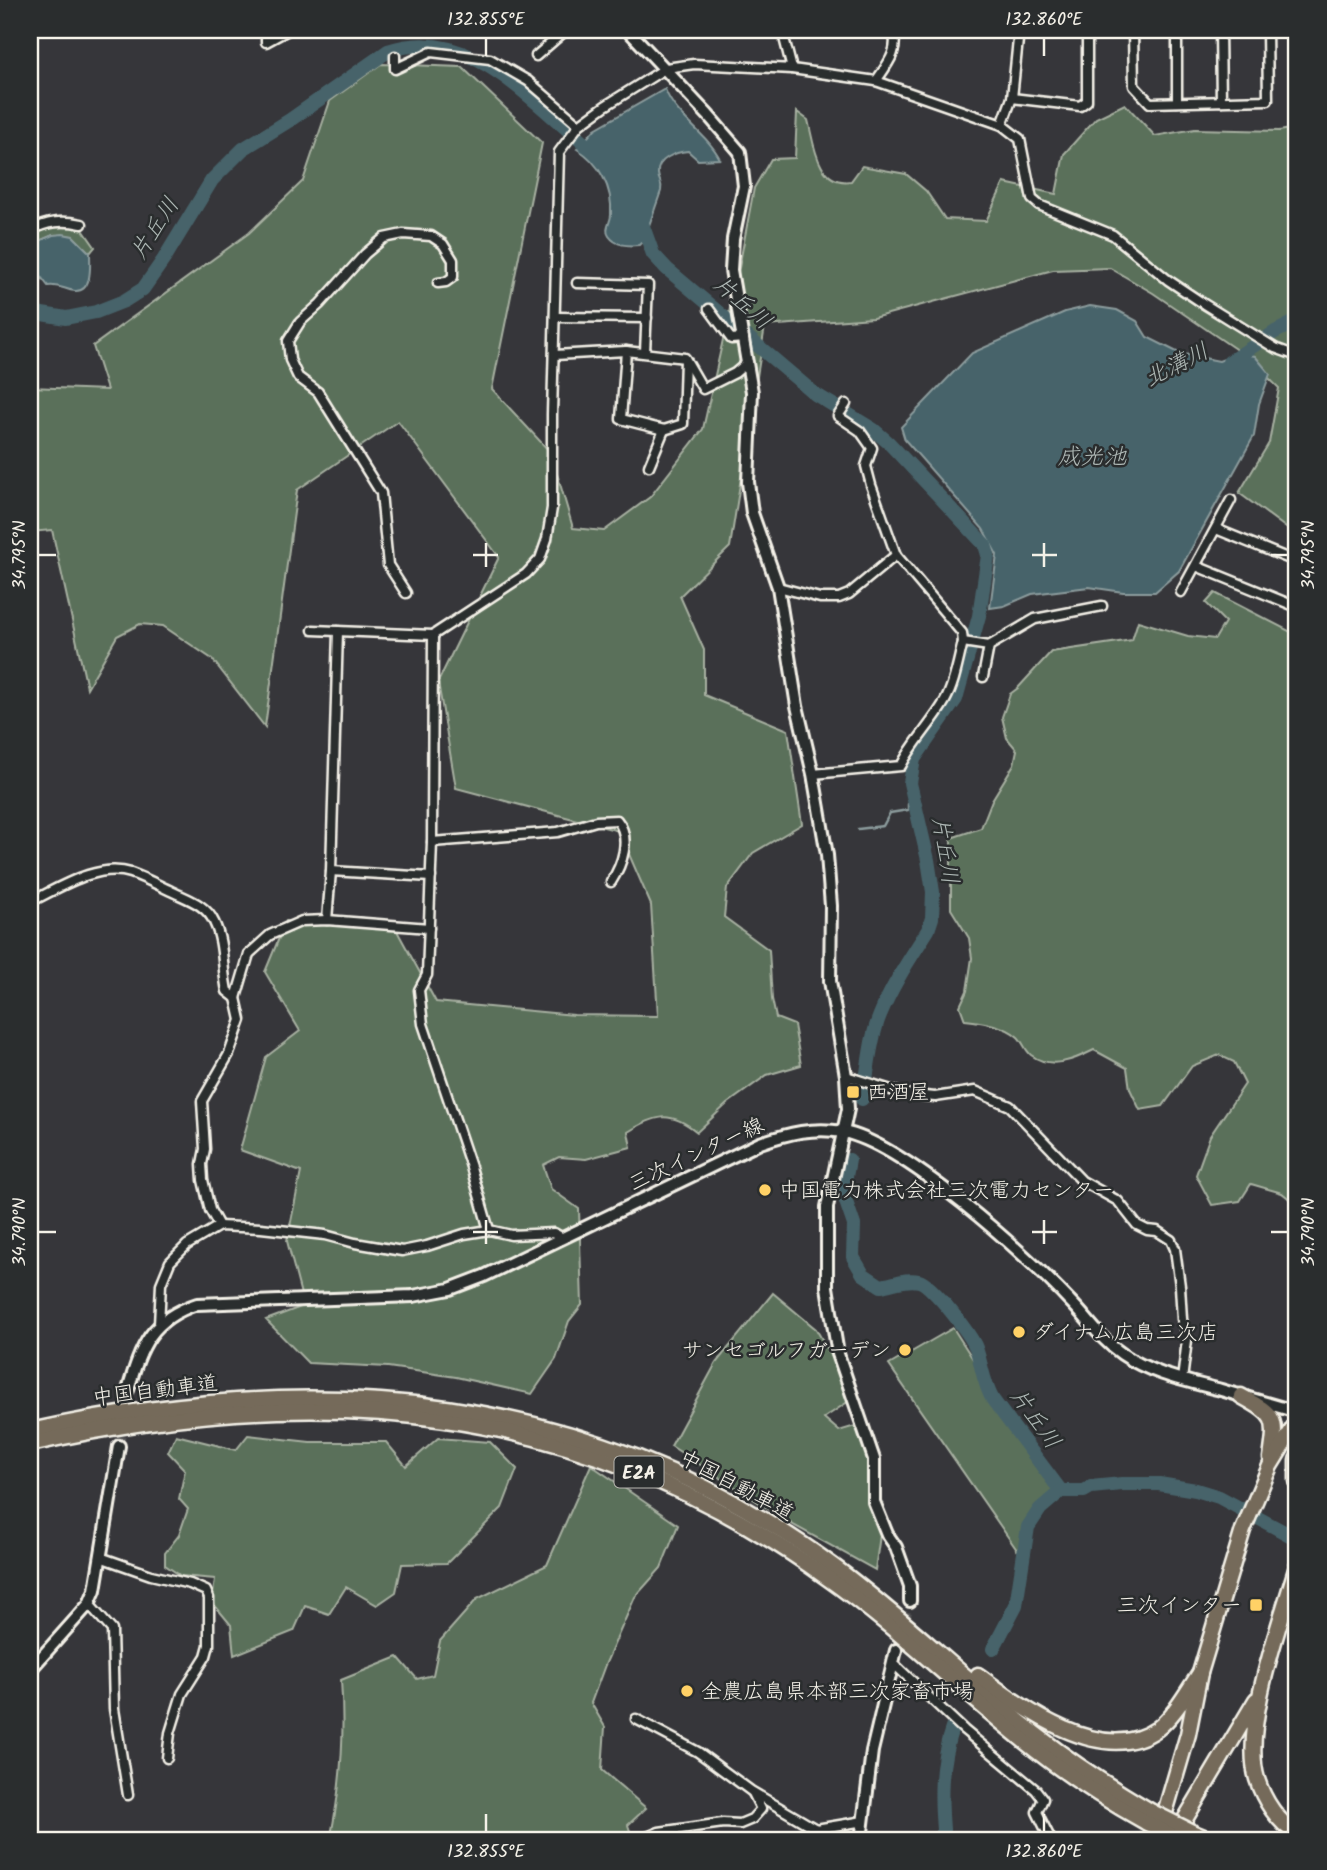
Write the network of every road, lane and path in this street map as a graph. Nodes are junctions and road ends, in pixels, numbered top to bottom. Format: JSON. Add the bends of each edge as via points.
{"nodes":[{"id":1,"x":266,"y":30,"type":"edge"},
{"id":2,"x":288,"y":30,"type":"edge"},
{"id":3,"x":566,"y":30,"type":"edge"},
{"id":4,"x":628,"y":30,"type":"edge"},
{"id":5,"x":782,"y":30,"type":"edge"},
{"id":6,"x":892,"y":30,"type":"edge"},
{"id":7,"x":1019,"y":30,"type":"edge"},
{"id":8,"x":1087,"y":30,"type":"edge"},
{"id":9,"x":1133,"y":30,"type":"edge"},
{"id":10,"x":1177,"y":30,"type":"edge"},
{"id":11,"x":1220,"y":30,"type":"edge"},
{"id":12,"x":1267,"y":30,"type":"edge"},
{"id":13,"x":395,"y":56,"type":"dead end"},
{"id":14,"x":536,"y":56,"type":"dead end"},
{"id":15,"x":666,"y":68,"type":"junction"},
{"id":16,"x":792,"y":69,"type":"junction"},
{"id":17,"x":876,"y":81,"type":"junction"},
{"id":18,"x":1012,"y":99,"type":"junction"},
{"id":19,"x":1221,"y":101,"type":"junction"},
{"id":20,"x":1177,"y":102,"type":"junction"},
{"id":21,"x":579,"y":125,"type":"junction"},
{"id":22,"x":1002,"y":125,"type":"junction"},
{"id":23,"x":82,"y":224,"type":"dead end"},
{"id":24,"x":30,"y":231,"type":"edge"},
{"id":25,"x":438,"y":283,"type":"dead end"},
{"id":26,"x":577,"y":283,"type":"dead end"},
{"id":27,"x":709,"y":309,"type":"dead end"},
{"id":28,"x":555,"y":317,"type":"junction"},
{"id":29,"x":648,"y":318,"type":"junction"},
{"id":30,"x":744,"y":338,"type":"junction"},
{"id":31,"x":626,"y":351,"type":"junction"},
{"id":32,"x":645,"y":352,"type":"junction"},
{"id":33,"x":555,"y":355,"type":"junction"},
{"id":34,"x":1297,"y":356,"type":"edge"},
{"id":35,"x":685,"y":358,"type":"junction"},
{"id":36,"x":748,"y":362,"type":"junction"},
{"id":37,"x":846,"y":404,"type":"dead end"},
{"id":38,"x":664,"y":430,"type":"junction"},
{"id":39,"x":649,"y":467,"type":"dead end"},
{"id":40,"x":1231,"y":500,"type":"dead end"},
{"id":41,"x":1216,"y":528,"type":"junction"},
{"id":42,"x":896,"y":555,"type":"junction"},
{"id":43,"x":1297,"y":562,"type":"edge"},
{"id":44,"x":1196,"y":566,"type":"junction"},
{"id":45,"x":778,"y":586,"type":"junction"},
{"id":46,"x":1181,"y":592,"type":"dead end"},
{"id":47,"x":406,"y":593,"type":"dead end"},
{"id":48,"x":1102,"y":606,"type":"dead end"},
{"id":49,"x":1297,"y":607,"type":"edge"},
{"id":50,"x":313,"y":630,"type":"dead end"},
{"id":51,"x":338,"y":631,"type":"junction"},
{"id":52,"x":433,"y":635,"type":"junction"},
{"id":53,"x":964,"y":642,"type":"junction"},
{"id":54,"x":989,"y":646,"type":"junction"},
{"id":55,"x":983,"y":677,"type":"dead end"},
{"id":56,"x":813,"y":774,"type":"junction"},
{"id":57,"x":432,"y":842,"type":"junction"},
{"id":58,"x":331,"y":871,"type":"junction"},
{"id":59,"x":431,"y":877,"type":"junction"},
{"id":60,"x":611,"y":882,"type":"dead end"},
{"id":61,"x":30,"y":902,"type":"edge"},
{"id":62,"x":327,"y":920,"type":"junction"},
{"id":63,"x":429,"y":928,"type":"junction"},
{"id":64,"x":236,"y":998,"type":"junction"},
{"id":65,"x":846,"y":1076,"type":"junction"},
{"id":66,"x":844,"y":1132,"type":"junction"},
{"id":67,"x":219,"y":1226,"type":"junction"},
{"id":68,"x":489,"y":1230,"type":"junction"},
{"id":69,"x":563,"y":1238,"type":"junction"},
{"id":70,"x":159,"y":1325,"type":"junction"},
{"id":71,"x":1182,"y":1380,"type":"junction"},
{"id":72,"x":128,"y":1390,"type":"tunnel mouth"},
{"id":73,"x":1241,"y":1396,"type":"junction"},
{"id":74,"x":1297,"y":1412,"type":"edge"},
{"id":75,"x":1297,"y":1422,"type":"edge"},
{"id":76,"x":30,"y":1432,"type":"edge"},
{"id":77,"x":30,"y":1444,"type":"edge"},
{"id":78,"x":119,"y":1446,"type":"tunnel mouth"},
{"id":79,"x":1297,"y":1463,"type":"edge"},
{"id":80,"x":1270,"y":1466,"type":"junction"},
{"id":81,"x":1297,"y":1481,"type":"edge"},
{"id":82,"x":100,"y":1558,"type":"junction"},
{"id":83,"x":1297,"y":1566,"type":"edge"},
{"id":84,"x":834,"y":1567,"type":"junction"},
{"id":85,"x":910,"y":1601,"type":"tunnel mouth"},
{"id":86,"x":89,"y":1604,"type":"junction"},
{"id":87,"x":897,"y":1650,"type":"tunnel mouth"},
{"id":88,"x":894,"y":1664,"type":"junction"},
{"id":89,"x":30,"y":1670,"type":"edge"},
{"id":90,"x":1199,"y":1673,"type":"junction"},
{"id":91,"x":1261,"y":1693,"type":"junction"},
{"id":92,"x":636,"y":1719,"type":"dead end"},
{"id":93,"x":167,"y":1758,"type":"dead end"},
{"id":94,"x":751,"y":1791,"type":"junction"},
{"id":95,"x":128,"y":1795,"type":"dead end"},
{"id":96,"x":1150,"y":1818,"type":"junction"},
{"id":97,"x":864,"y":1821,"type":"junction"},
{"id":98,"x":816,"y":1829,"type":"junction"},
{"id":99,"x":1297,"y":1834,"type":"edge"},
{"id":100,"x":1188,"y":1837,"type":"edge"},
{"id":101,"x":640,"y":1840,"type":"edge"},
{"id":102,"x":813,"y":1840,"type":"edge"},
{"id":103,"x":861,"y":1840,"type":"edge"},
{"id":104,"x":1051,"y":1840,"type":"edge"},
{"id":105,"x":1157,"y":1840,"type":"edge"},
{"id":106,"x":1172,"y":1840,"type":"edge"},
{"id":107,"x":1211,"y":1840,"type":"edge"}],
"edges":[{"from":1,"to":2,"type":"street","via":[[266,42]]},
{"from":3,"to":14,"type":"street"},
{"from":4,"to":15,"type":"street"},
{"from":5,"to":16,"type":"street"},
{"from":6,"to":17,"type":"street","via":[[893,55]]},
{"from":7,"to":18,"type":"street"},
{"from":8,"to":18,"type":"street","via":[[1087,101],[1080,106]]},
{"from":9,"to":20,"type":"street","via":[[1134,86],[1150,103]]},
{"from":10,"to":20,"type":"street"},
{"from":11,"to":19,"type":"street"},
{"from":12,"to":19,"type":"street","via":[[1268,100]]},
{"from":13,"to":21,"type":"street","via":[[395,69],[431,52],[490,59],[528,81]]},
{"from":15,"to":16,"type":"street","via":[[694,64]]},
{"from":15,"to":21,"type":"street"},
{"from":15,"to":30,"type":"street","via":[[740,152],[744,186],[731,270]]},
{"from":16,"to":17,"type":"street"},
{"from":17,"to":22,"type":"street"},
{"from":18,"to":22,"type":"street"},
{"from":19,"to":20,"type":"street"},
{"from":21,"to":28,"type":"street","via":[[559,152]]},
{"from":22,"to":34,"type":"street","via":[[1020,139],[1032,199],[1113,235],[1204,304],[1275,348]]},
{"from":23,"to":24,"type":"street","via":[[66,220]]},
{"from":25,"to":47,"type":"street","via":[[453,277],[453,260],[443,244],[422,234],[384,238],[299,321],[288,341],[298,377],[318,392],[381,493],[388,565]]},
{"from":26,"to":29,"type":"street","via":[[648,285]]},
{"from":27,"to":30,"type":"street","via":[[731,339]]},
{"from":28,"to":29,"type":"street"},
{"from":28,"to":33,"type":"street"},
{"from":29,"to":32,"type":"street"},
{"from":30,"to":36,"type":"street"},
{"from":31,"to":32,"type":"street"},
{"from":31,"to":33,"type":"street"},
{"from":31,"to":38,"type":"street","via":[[621,419]]},
{"from":32,"to":35,"type":"street"},
{"from":33,"to":52,"type":"street","via":[[552,508],[540,559],[526,574]]},
{"from":35,"to":36,"type":"street","via":[[703,389]]},
{"from":35,"to":38,"type":"street","via":[[682,424]]},
{"from":36,"to":45,"type":"street","via":[[752,513]]},
{"from":37,"to":42,"type":"street","via":[[838,416],[860,431],[872,448],[866,466]]},
{"from":38,"to":39,"type":"street"},
{"from":40,"to":41,"type":"street"},
{"from":41,"to":43,"type":"street"},
{"from":41,"to":44,"type":"street"},
{"from":42,"to":45,"type":"street","via":[[839,598],[820,598]]},
{"from":42,"to":53,"type":"street","via":[[962,633]]},
{"from":44,"to":46,"type":"street"},
{"from":44,"to":49,"type":"street"},
{"from":45,"to":56,"type":"street"},
{"from":48,"to":54,"type":"street","via":[[1035,619]]},
{"from":50,"to":51,"type":"street"},
{"from":51,"to":52,"type":"street"},
{"from":51,"to":58,"type":"street"},
{"from":52,"to":57,"type":"street"},
{"from":53,"to":54,"type":"street"},
{"from":53,"to":56,"type":"street","via":[[947,697],[901,766]]},
{"from":54,"to":55,"type":"street"},
{"from":56,"to":65,"type":"street","via":[[828,855],[830,981]]},
{"from":57,"to":59,"type":"street"},
{"from":57,"to":60,"type":"street","via":[[558,832],[617,820],[624,836],[624,856]]},
{"from":58,"to":59,"type":"street"},
{"from":58,"to":62,"type":"street"},
{"from":59,"to":63,"type":"street"},
{"from":61,"to":64,"type":"street","via":[[107,870],[131,873],[196,902],[215,924],[227,991]]},
{"from":62,"to":63,"type":"street"},
{"from":62,"to":64,"type":"street","via":[[302,920],[270,935],[249,954]]},
{"from":63,"to":68,"type":"street","via":[[428,975],[419,990],[423,1024]]},
{"from":64,"to":67,"type":"street","via":[[241,1020],[229,1054],[202,1101],[203,1180]]},
{"from":65,"to":66,"type":"street"},
{"from":65,"to":71,"type":"street","via":[[890,1091],[935,1097],[975,1091],[1010,1106],[1082,1181],[1118,1201],[1137,1225],[1171,1240],[1187,1340]]},
{"from":66,"to":69,"type":"street","name":"三次インター線","via":[[812,1129],[760,1143]]},
{"from":66,"to":71,"type":"street","name":"三次インター線","via":[[887,1149],[947,1191],[1025,1257],[1118,1352]]},
{"from":66,"to":85,"type":"street","via":[[828,1207],[827,1287],[838,1354],[874,1459],[874,1502],[896,1547],[910,1586]]},
{"from":67,"to":68,"type":"street","via":[[324,1235],[402,1251]]},
{"from":67,"to":70,"type":"street","via":[[187,1245],[170,1262],[161,1284]]},
{"from":68,"to":69,"type":"street","via":[[511,1235],[554,1233]]},
{"from":69,"to":70,"type":"street","name":"三次インター線","via":[[450,1289],[413,1296],[197,1304]]},
{"from":70,"to":72,"type":"street","name":"三次インター線","via":[[140,1350]]},
{"from":71,"to":73,"type":"street","name":"三次インター線"},
{"from":73,"to":74,"type":"street","name":"三次インター線"},
{"from":73,"to":80,"type":"highway","via":[[1273,1418]]},
{"from":75,"to":80,"type":"highway"},
{"from":76,"to":84,"type":"highway","name":"中国自動車道","number":"E2A","via":[[138,1411],[290,1398],[386,1400],[476,1412],[582,1438],[684,1478]]},
{"from":77,"to":96,"type":"highway","name":"中国自動車道","number":"E2A","via":[[194,1417],[338,1409],[477,1424],[581,1451],[681,1490],[783,1547],[864,1606],[1024,1741],[1105,1799]]},
{"from":78,"to":82,"type":"street"},
{"from":79,"to":81,"type":"highway"},
{"from":80,"to":90,"type":"highway","via":[[1243,1530]]},
{"from":82,"to":86,"type":"street"},
{"from":82,"to":93,"type":"street","via":[[190,1584],[206,1591],[209,1598],[209,1645],[182,1694]]},
{"from":83,"to":91,"type":"highway"},
{"from":84,"to":90,"type":"highway","via":[[1027,1709],[1068,1731],[1102,1741],[1133,1740],[1156,1729]]},
{"from":84,"to":96,"type":"highway","name":"中国自動車道","number":"E2A","via":[[1035,1735]]},
{"from":86,"to":89,"type":"street"},
{"from":86,"to":95,"type":"street","via":[[112,1630],[114,1709]]},
{"from":87,"to":88,"type":"street"},
{"from":88,"to":97,"type":"street","via":[[872,1751]]},
{"from":88,"to":104,"type":"street","via":[[1036,1790],[1043,1799],[1037,1812]]},
{"from":90,"to":105,"type":"highway","via":[[1188,1734]]},
{"from":91,"to":99,"type":"highway","via":[[1253,1752],[1256,1778],[1268,1804]]},
{"from":91,"to":106,"type":"highway"},
{"from":92,"to":94,"type":"street","via":[[698,1752]]},
{"from":94,"to":98,"type":"street"},
{"from":94,"to":101,"type":"street","via":[[761,1809],[752,1819],[659,1832]]},
{"from":96,"to":100,"type":"highway","name":"中国自動車道","number":"E2A","bridge":true},
{"from":97,"to":98,"type":"street"},
{"from":97,"to":103,"type":"street"},
{"from":98,"to":102,"type":"street"},
{"from":100,"to":107,"type":"highway","name":"中国自動車道","number":"E2A"}]}
